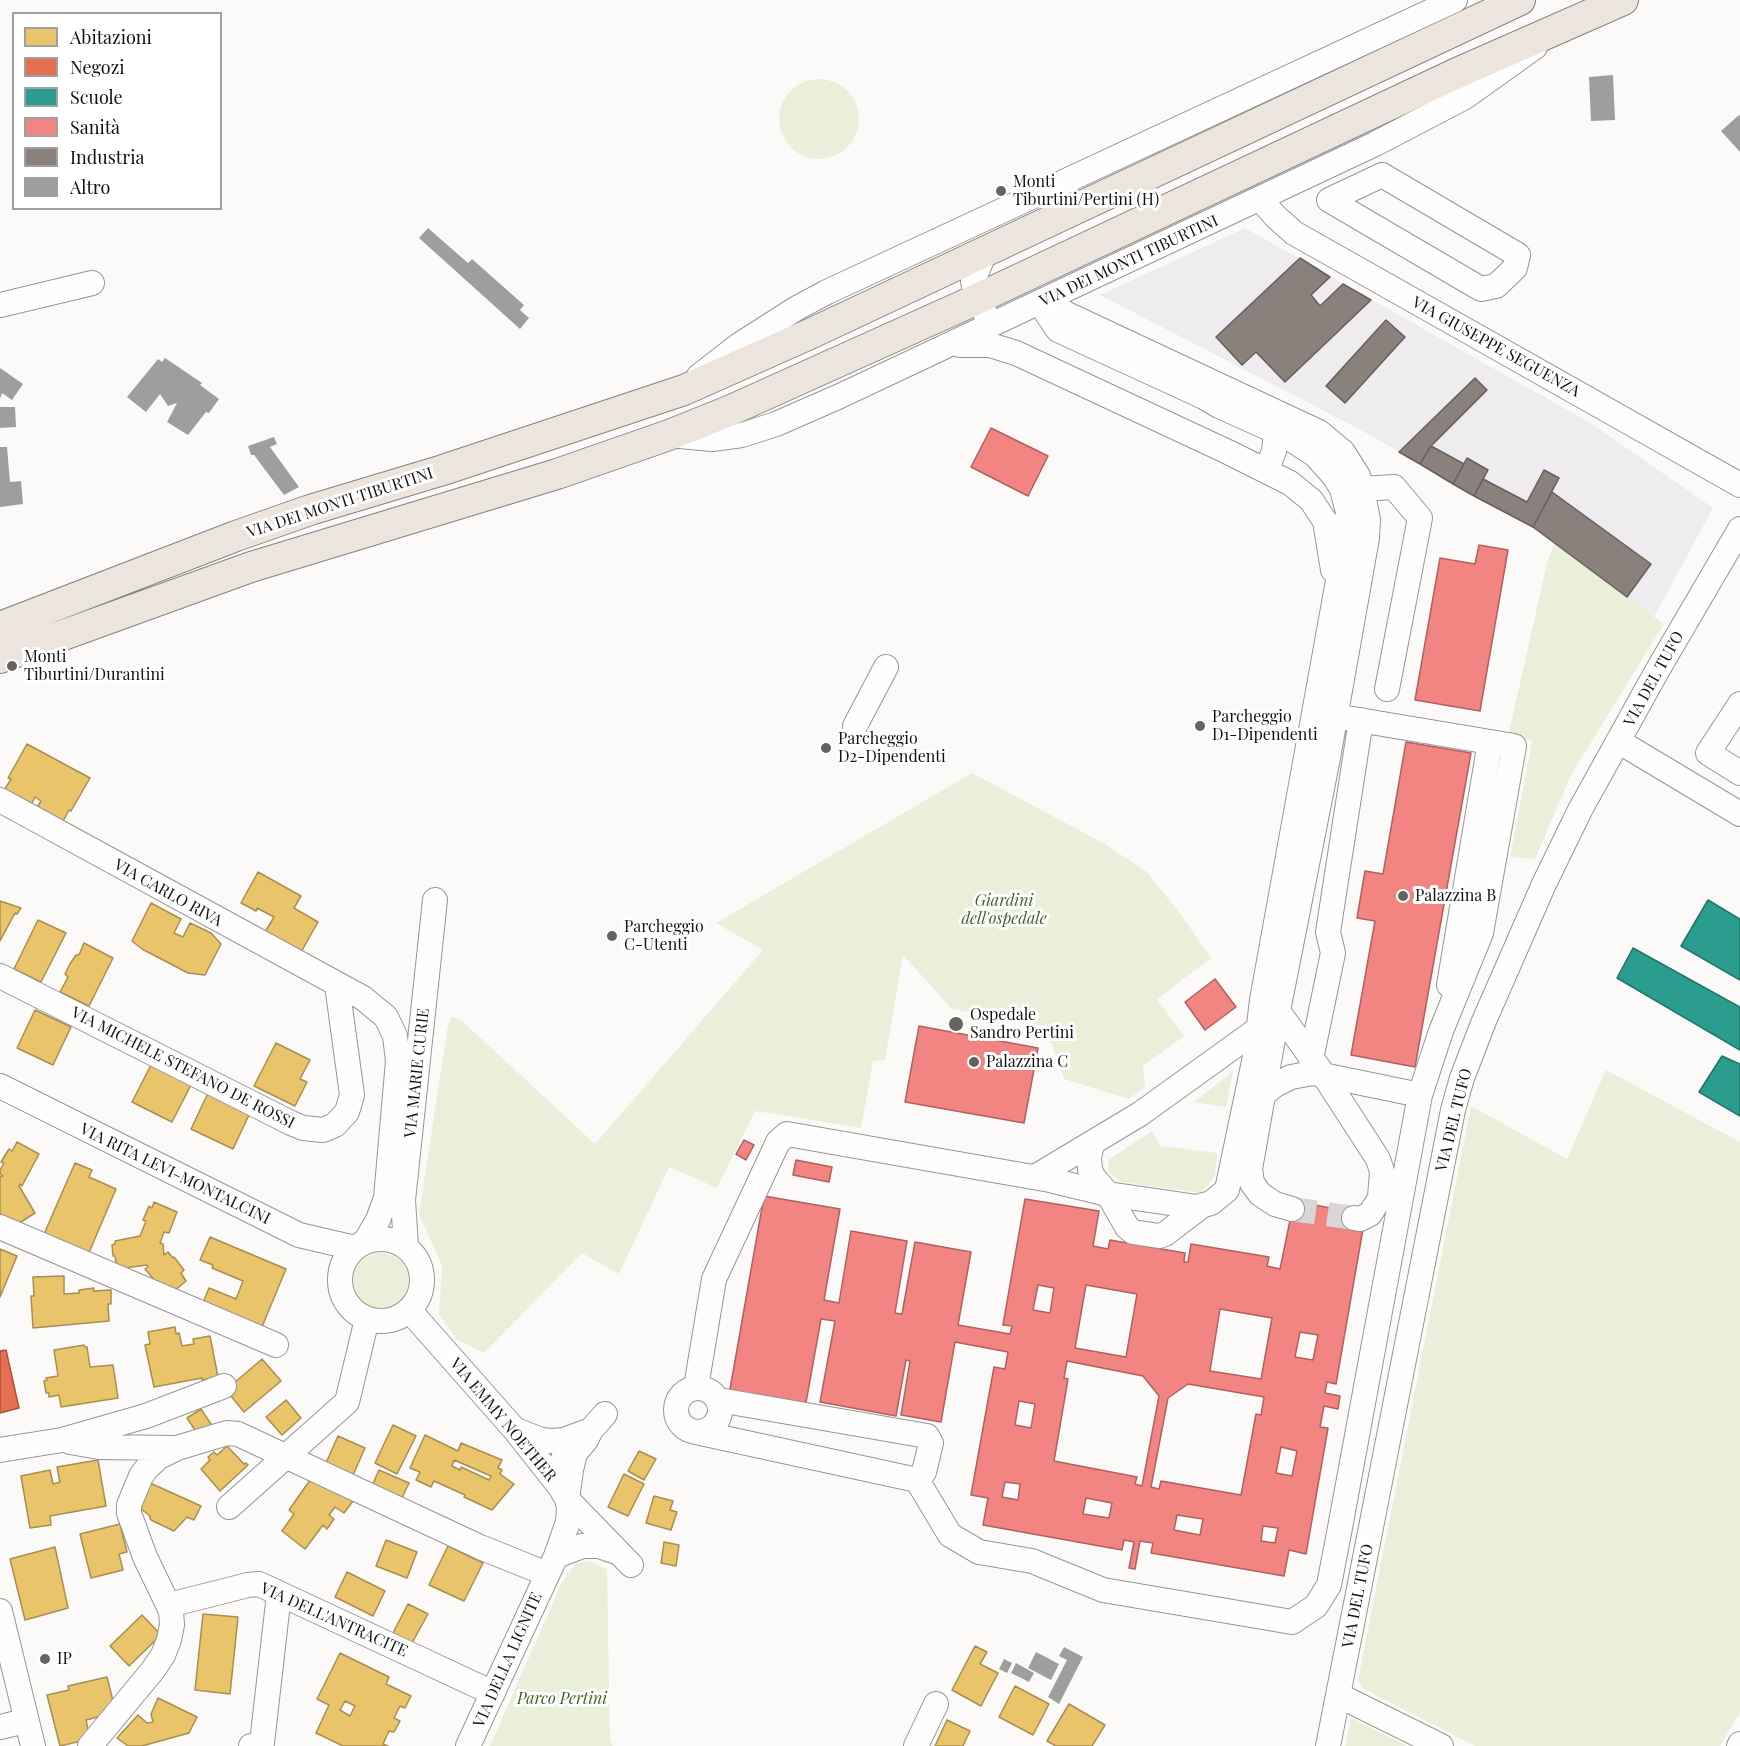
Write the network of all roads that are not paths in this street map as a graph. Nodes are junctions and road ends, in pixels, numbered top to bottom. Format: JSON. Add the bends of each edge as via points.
{"nodes":[{"id":1,"x":1455,"y":0,"type":"edge"},
{"id":2,"x":1520,"y":0,"type":"edge"},
{"id":3,"x":1623,"y":0,"type":"edge"},
{"id":4,"x":1565,"y":26,"type":"junction"},
{"id":5,"x":1260,"y":199,"type":"junction"},
{"id":6,"x":985,"y":252,"type":"junction"},
{"id":7,"x":1518,"y":255,"type":"joint"},
{"id":8,"x":92,"y":283,"type":"dead end"},
{"id":9,"x":978,"y":298,"type":"junction"},
{"id":10,"x":1047,"y":299,"type":"junction"},
{"id":11,"x":0,"y":305,"type":"edge"},
{"id":12,"x":992,"y":326,"type":"junction"},
{"id":13,"x":951,"y":345,"type":"junction"},
{"id":14,"x":1016,"y":353,"type":"junction"},
{"id":15,"x":684,"y":390,"type":"junction"},
{"id":16,"x":1204,"y":397,"type":"junction"},
{"id":17,"x":1265,"y":426,"type":"junction"},
{"id":18,"x":1186,"y":433,"type":"junction"},
{"id":19,"x":669,"y":435,"type":"junction"},
{"id":20,"x":1240,"y":457,"type":"junction"},
{"id":21,"x":1266,"y":471,"type":"junction"},
{"id":22,"x":1738,"y":479,"type":"edge"},
{"id":23,"x":1362,"y":489,"type":"junction"},
{"id":24,"x":1740,"y":529,"type":"edge"},
{"id":25,"x":1336,"y":590,"type":"junction"},
{"id":26,"x":0,"y":627,"type":"edge"},
{"id":27,"x":0,"y":658,"type":"edge"},
{"id":28,"x":886,"y":667,"type":"dead end"},
{"id":29,"x":1387,"y":689,"type":"dead end"},
{"id":30,"x":1740,"y":704,"type":"edge"},
{"id":31,"x":1335,"y":716,"type":"junction"},
{"id":32,"x":1361,"y":720,"type":"junction"},
{"id":33,"x":855,"y":726,"type":"dead end"},
{"id":34,"x":1618,"y":741,"type":"junction"},
{"id":35,"x":1740,"y":773,"type":"edge"},
{"id":36,"x":0,"y":800,"type":"edge"},
{"id":37,"x":1740,"y":814,"type":"edge"},
{"id":38,"x":435,"y":900,"type":"dead end"},
{"id":39,"x":0,"y":976,"type":"edge"},
{"id":40,"x":337,"y":985,"type":"junction"},
{"id":41,"x":1278,"y":1011,"type":"junction"},
{"id":42,"x":1258,"y":1029,"type":"junction"},
{"id":43,"x":1317,"y":1067,"type":"junction"},
{"id":44,"x":0,"y":1086,"type":"edge"},
{"id":45,"x":1264,"y":1094,"type":"junction"},
{"id":46,"x":1420,"y":1095,"type":"junction"},
{"id":47,"x":1092,"y":1144,"type":"junction"},
{"id":48,"x":1035,"y":1177,"type":"junction"},
{"id":49,"x":1108,"y":1194,"type":"junction"},
{"id":50,"x":1203,"y":1205,"type":"junction"},
{"id":51,"x":1292,"y":1209,"type":"tunnel mouth"},
{"id":52,"x":1354,"y":1218,"type":"tunnel mouth"},
{"id":53,"x":0,"y":1227,"type":"edge"},
{"id":54,"x":360,"y":1245,"type":"junction"},
{"id":55,"x":406,"y":1246,"type":"junction"},
{"id":56,"x":409,"y":1310,"type":"junction"},
{"id":57,"x":367,"y":1319,"type":"junction"},
{"id":58,"x":276,"y":1345,"type":"dead end"},
{"id":59,"x":224,"y":1386,"type":"dead end"},
{"id":60,"x":696,"y":1387,"type":"junction"},
{"id":61,"x":719,"y":1400,"type":"junction"},
{"id":62,"x":515,"y":1430,"type":"junction"},
{"id":63,"x":696,"y":1432,"type":"junction"},
{"id":64,"x":62,"y":1440,"type":"junction"},
{"id":65,"x":177,"y":1448,"type":"junction"},
{"id":66,"x":0,"y":1450,"type":"edge"},
{"id":67,"x":575,"y":1453,"type":"junction"},
{"id":68,"x":285,"y":1456,"type":"junction"},
{"id":69,"x":540,"y":1461,"type":"junction"},
{"id":70,"x":917,"y":1480,"type":"junction"},
{"id":71,"x":567,"y":1499,"type":"junction"},
{"id":72,"x":229,"y":1507,"type":"dead end"},
{"id":73,"x":552,"y":1565,"type":"junction"},
{"id":74,"x":279,"y":1594,"type":"junction"},
{"id":75,"x":169,"y":1605,"type":"junction"},
{"id":76,"x":0,"y":1611,"type":"edge"},
{"id":77,"x":493,"y":1693,"type":"junction"},
{"id":78,"x":1338,"y":1695,"type":"junction"},
{"id":79,"x":936,"y":1704,"type":"dead end"},
{"id":80,"x":25,"y":1721,"type":"junction"},
{"id":81,"x":0,"y":1727,"type":"edge"},
{"id":82,"x":472,"y":1741,"type":"edge"},
{"id":83,"x":33,"y":1746,"type":"edge"},
{"id":84,"x":90,"y":1746,"type":"edge"},
{"id":85,"x":250,"y":1746,"type":"edge"},
{"id":86,"x":916,"y":1746,"type":"edge"},
{"id":87,"x":1328,"y":1746,"type":"edge"},
{"id":88,"x":1441,"y":1746,"type":"edge"}],
"edges":[{"from":1,"to":15,"type":"street","name":"VIA DEI MONTI TIBURTINI","via":[[827,292],[733,350]]},
{"from":2,"to":6,"type":"main road","name":"VIA DEI MONTI TIBURTINI"},
{"from":3,"to":4,"type":"main road","name":"VIA DEI MONTI TIBURTINI"},
{"from":4,"to":5,"type":"street","name":"VIA DEI MONTI TIBURTINI","via":[[1451,106]]},
{"from":4,"to":9,"type":"main road","name":"VIA DEI MONTI TIBURTINI","via":[[1413,93]]},
{"from":5,"to":10,"type":"street","name":"VIA DEI MONTI TIBURTINI"},
{"from":5,"to":22,"type":"street","name":"VIA GIUSEPPE SEGUENZA","via":[[1294,233]]},
{"from":6,"to":9,"type":"street","via":[[973,281]]},
{"from":6,"to":15,"type":"main road","name":"VIA DEI MONTI TIBURTINI"},
{"from":7,"to":7,"type":"street","via":[[1382,175],[1329,200],[1481,289],[1496,286],[1515,268]]},
{"from":8,"to":11,"type":"street"},
{"from":9,"to":12,"type":"street"},
{"from":9,"to":19,"type":"main road","name":"VIA DEI MONTI TIBURTINI"},
{"from":10,"to":12,"type":"street","name":"VIA DEI MONTI TIBURTINI"},
{"from":10,"to":16,"type":"street","via":[[1047,314],[1058,330]]},
{"from":10,"to":23,"type":"street","via":[[1066,314],[1313,428],[1342,452]]},
{"from":12,"to":13,"type":"street","name":"VIA DEI MONTI TIBURTINI"},
{"from":12,"to":14,"type":"street"},
{"from":13,"to":14,"type":"street","via":[[990,345]]},
{"from":13,"to":19,"type":"street","name":"VIA DEI MONTI TIBURTINI","via":[[776,424],[742,435],[712,439]]},
{"from":14,"to":18,"type":"street"},
{"from":15,"to":26,"type":"main road","name":"VIA DEI MONTI TIBURTINI","via":[[310,510]]},
{"from":16,"to":17,"type":"street"},
{"from":16,"to":18,"type":"street"},
{"from":17,"to":20,"type":"street","via":[[1241,437]]},
{"from":17,"to":21,"type":"street","via":[[1274,451]]},
{"from":17,"to":25,"type":"street","via":[[1315,455],[1342,489],[1348,512]]},
{"from":18,"to":20,"type":"street"},
{"from":19,"to":27,"type":"main road","name":"VIA DEI MONTI TIBURTINI","via":[[557,474],[261,563]]},
{"from":20,"to":21,"type":"street"},
{"from":21,"to":25,"type":"street","via":[[1311,500],[1325,521]]},
{"from":23,"to":29,"type":"street","via":[[1394,487],[1420,518]]},
{"from":23,"to":31,"type":"street","via":[[1367,538]]},
{"from":24,"to":34,"type":"street","name":"VIA DEL TUFO"},
{"from":25,"to":42,"type":"street"},
{"from":28,"to":33,"type":"street"},
{"from":30,"to":35,"type":"street","via":[[1708,753]]},
{"from":31,"to":32,"type":"street"},
{"from":31,"to":41,"type":"street"},
{"from":32,"to":43,"type":"street","via":[[1328,932],[1333,953]]},
{"from":32,"to":46,"type":"street","via":[[1490,742],[1442,1031]]},
{"from":34,"to":37,"type":"street"},
{"from":34,"to":78,"type":"street","name":"VIA DEL TUFO","via":[[1561,846],[1462,1078]]},
{"from":36,"to":40,"type":"street","name":"VIA CARLO RIVA"},
{"from":38,"to":55,"type":"street","name":"VIA MARIE CURIE","via":[[403,1200]]},
{"from":39,"to":40,"type":"street","name":"VIA MICHELE STEFANO DE ROSSI","via":[[291,1123],[323,1130],[335,1125],[347,1112],[352,1095]]},
{"from":40,"to":54,"type":"street","name":"VIA CARLO RIVA","via":[[363,998],[386,1017],[395,1036],[398,1061],[386,1198],[378,1221]]},
{"from":41,"to":43,"type":"street"},
{"from":41,"to":45,"type":"street"},
{"from":42,"to":47,"type":"street"},
{"from":42,"to":50,"type":"street","via":[[1227,1190]]},
{"from":43,"to":45,"type":"street","via":[[1313,1073],[1291,1077]]},
{"from":43,"to":46,"type":"street"},
{"from":43,"to":52,"type":"street","via":[[1382,1171],[1380,1198],[1370,1214]]},
{"from":44,"to":54,"type":"street","name":"VIA RITA LEVI-MONTALCINI","via":[[299,1235]]},
{"from":45,"to":51,"type":"street","via":[[1250,1169],[1252,1183],[1275,1204]]},
{"from":46,"to":70,"type":"street","via":[[1329,1585],[1316,1606],[1292,1622],[1250,1616],[1103,1590],[1032,1561],[980,1552],[950,1535]]},
{"from":47,"to":48,"type":"street"},
{"from":47,"to":49,"type":"street","via":[[1090,1170]]},
{"from":48,"to":49,"type":"street"},
{"from":48,"to":60,"type":"street","via":[[792,1134],[783,1136],[714,1279]]},
{"from":49,"to":50,"type":"street"},
{"from":49,"to":50,"type":"street","via":[[1126,1227],[1159,1236]]},
{"from":53,"to":58,"type":"street"},
{"from":54,"to":55,"type":"street","via":[[384,1238]]},
{"from":54,"to":57,"type":"street","via":[[343,1265],[340,1287],[350,1306]]},
{"from":55,"to":56,"type":"street","via":[[422,1274],[420,1293]]},
{"from":56,"to":57,"type":"street","via":[[389,1320]]},
{"from":56,"to":62,"type":"street","name":"VIA EMMY NOETHER"},
{"from":57,"to":68,"type":"street","via":[[347,1402]]},
{"from":59,"to":64,"type":"street","via":[[146,1416]]},
{"from":60,"to":61,"type":"street","via":[[706,1388]]},
{"from":60,"to":63,"type":"street","via":[[681,1395],[675,1410],[682,1425]]},
{"from":61,"to":63,"type":"street","via":[[721,1409],[714,1426]]},
{"from":61,"to":70,"type":"street","via":[[927,1436],[931,1443],[924,1473]]},
{"from":62,"to":67,"type":"street","via":[[541,1440],[564,1440],[598,1422]]},
{"from":62,"to":69,"type":"street","name":"VIA EMMY NOETHER"},
{"from":63,"to":70,"type":"street"},
{"from":64,"to":65,"type":"street","via":[[99,1447]]},
{"from":64,"to":66,"type":"street"},
{"from":65,"to":68,"type":"street","via":[[232,1433]]},
{"from":65,"to":75,"type":"street","via":[[147,1468],[129,1505],[145,1557]]},
{"from":67,"to":69,"type":"street","via":[[566,1459]]},
{"from":67,"to":71,"type":"street"},
{"from":68,"to":72,"type":"street"},
{"from":68,"to":73,"type":"street","via":[[480,1547]]},
{"from":69,"to":71,"type":"street","name":"VIA EMMY NOETHER"},
{"from":71,"to":73,"type":"street","name":"VIA EMMY NOETHER","via":[[568,1522]]},
{"from":71,"to":73,"type":"street","via":[[625,1559],[599,1546],[582,1546]]},
{"from":73,"to":77,"type":"street","name":"VIA DELLA LIGNITE"},
{"from":74,"to":75,"type":"street","name":"VIA DELL'ANTRACITE","via":[[259,1584],[248,1585]]},
{"from":74,"to":77,"type":"street","name":"VIA DELL'ANTRACITE"},
{"from":74,"to":85,"type":"street","via":[[262,1743]]},
{"from":75,"to":84,"type":"street","via":[[172,1625],[160,1659]]},
{"from":76,"to":80,"type":"street"},
{"from":77,"to":82,"type":"street","name":"VIA DELLA LIGNITE"},
{"from":78,"to":87,"type":"street","name":"VIA DEL TUFO"},
{"from":78,"to":88,"type":"street"},
{"from":79,"to":86,"type":"street"},
{"from":80,"to":81,"type":"street"},
{"from":80,"to":83,"type":"street"}]}
